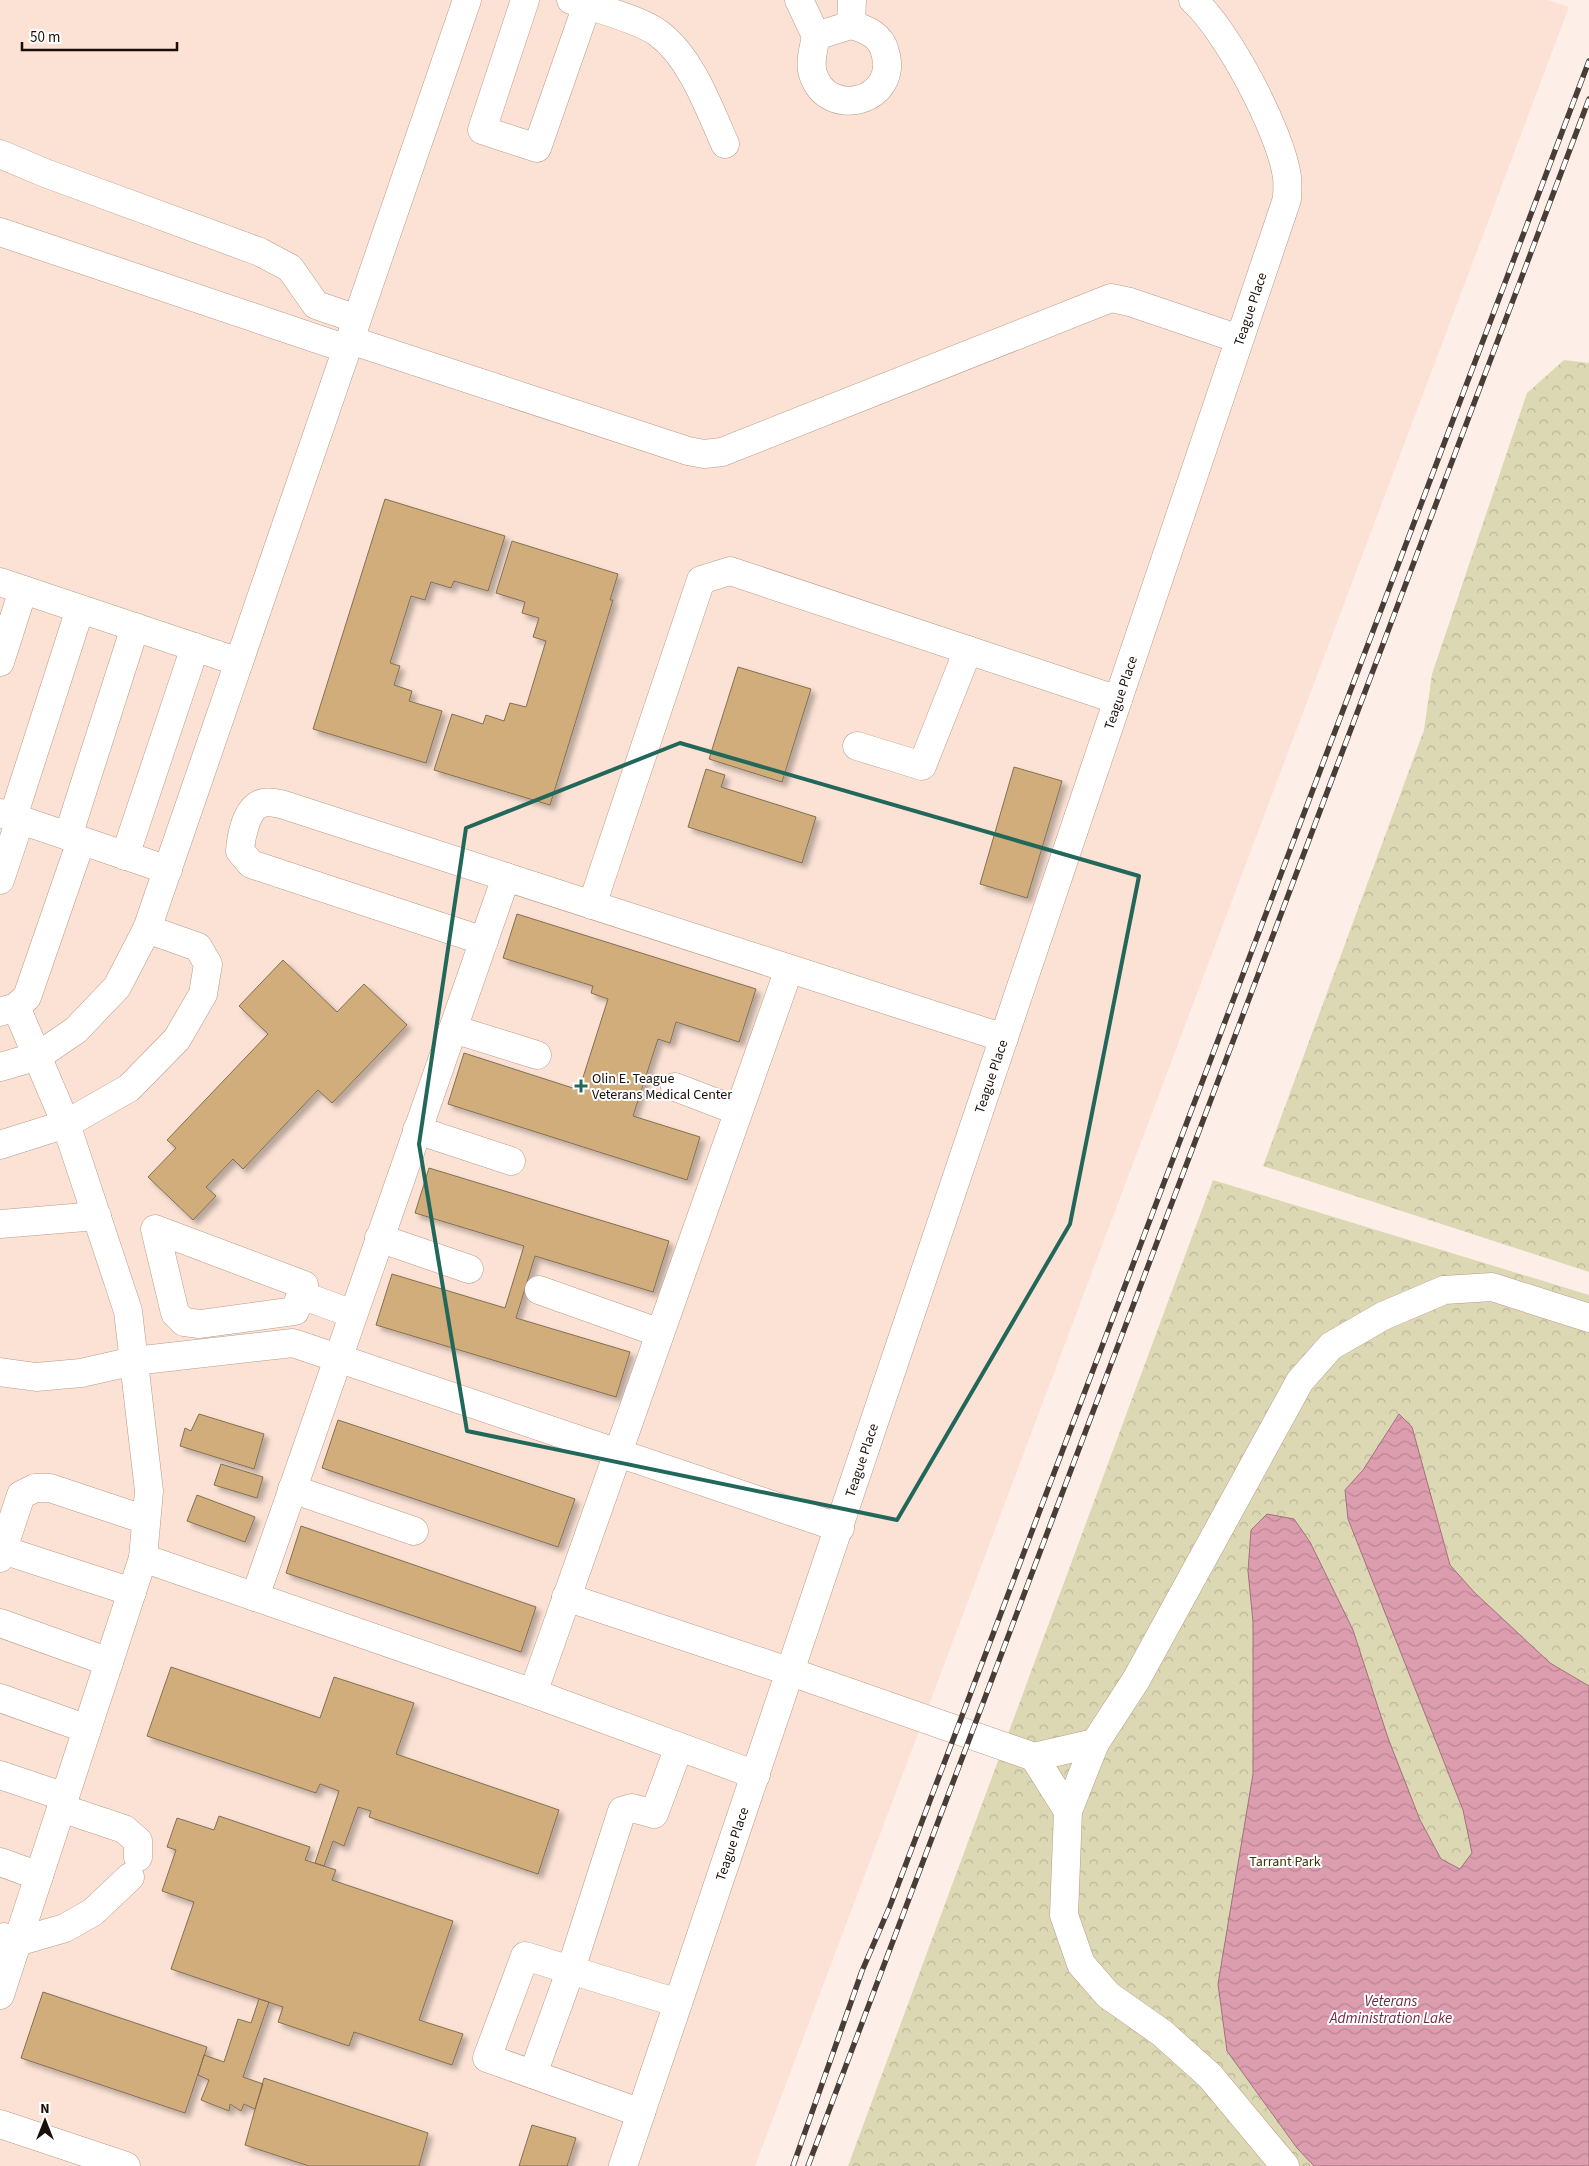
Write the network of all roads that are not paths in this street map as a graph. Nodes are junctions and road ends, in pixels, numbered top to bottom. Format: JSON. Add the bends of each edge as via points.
{"nodes":[{"id":1,"x":467,"y":0,"type":"edge"},
{"id":2,"x":525,"y":0,"type":"edge"},
{"id":3,"x":799,"y":0,"type":"edge"},
{"id":4,"x":1193,"y":0,"type":"edge"},
{"id":5,"x":579,"y":3,"type":"edge"},
{"id":6,"x":851,"y":12,"type":"edge"},
{"id":7,"x":816,"y":36,"type":"junction"},
{"id":8,"x":725,"y":144,"type":"dead end"},
{"id":9,"x":0,"y":154,"type":"edge"},
{"id":10,"x":0,"y":232,"type":"edge"},
{"id":11,"x":351,"y":336,"type":"junction"},
{"id":12,"x":1239,"y":339,"type":"junction"},
{"id":13,"x":12,"y":586,"type":"edge"},
{"id":14,"x":80,"y":608,"type":"junction"},
{"id":15,"x":135,"y":627,"type":"junction"},
{"id":16,"x":195,"y":647,"type":"junction"},
{"id":17,"x":968,"y":650,"type":"junction"},
{"id":18,"x":0,"y":662,"type":"edge"},
{"id":19,"x":239,"y":662,"type":"junction"},
{"id":20,"x":1118,"y":700,"type":"junction"},
{"id":21,"x":857,"y":746,"type":"dead end"},
{"id":22,"x":11,"y":817,"type":"edge"},
{"id":23,"x":75,"y":839,"type":"junction"},
{"id":24,"x":125,"y":856,"type":"junction"},
{"id":25,"x":168,"y":870,"type":"junction"},
{"id":26,"x":506,"y":877,"type":"junction"},
{"id":27,"x":0,"y":880,"type":"edge"},
{"id":28,"x":592,"y":905,"type":"junction"},
{"id":29,"x":147,"y":928,"type":"junction"},
{"id":30,"x":484,"y":941,"type":"junction"},
{"id":31,"x":789,"y":969,"type":"junction"},
{"id":32,"x":8,"y":1009,"type":"edge"},
{"id":33,"x":453,"y":1028,"type":"junction"},
{"id":34,"x":1004,"y":1038,"type":"junction"},
{"id":35,"x":537,"y":1055,"type":"dead end"},
{"id":36,"x":38,"y":1056,"type":"junction"},
{"id":37,"x":0,"y":1067,"type":"edge"},
{"id":38,"x":675,"y":1087,"type":"dead end"},
{"id":39,"x":738,"y":1111,"type":"junction"},
{"id":40,"x":66,"y":1124,"type":"junction"},
{"id":41,"x":418,"y":1130,"type":"junction"},
{"id":42,"x":0,"y":1145,"type":"edge"},
{"id":43,"x":511,"y":1161,"type":"dead end"},
{"id":44,"x":97,"y":1216,"type":"junction"},
{"id":45,"x":0,"y":1224,"type":"edge"},
{"id":46,"x":380,"y":1238,"type":"junction"},
{"id":47,"x":468,"y":1268,"type":"dead end"},
{"id":48,"x":539,"y":1290,"type":"dead end"},
{"id":49,"x":300,"y":1296,"type":"junction"},
{"id":50,"x":353,"y":1314,"type":"junction"},
{"id":51,"x":1589,"y":1318,"type":"edge"},
{"id":52,"x":660,"y":1333,"type":"junction"},
{"id":53,"x":337,"y":1358,"type":"junction"},
{"id":54,"x":134,"y":1361,"type":"junction"},
{"id":55,"x":0,"y":1372,"type":"edge"},
{"id":56,"x":617,"y":1454,"type":"junction"},
{"id":57,"x":292,"y":1489,"type":"junction"},
{"id":58,"x":146,"y":1520,"type":"junction"},
{"id":59,"x":840,"y":1528,"type":"junction"},
{"id":60,"x":414,"y":1531,"type":"dead end"},
{"id":61,"x":1,"y":1552,"type":"edge"},
{"id":62,"x":143,"y":1558,"type":"junction"},
{"id":63,"x":132,"y":1592,"type":"junction"},
{"id":64,"x":255,"y":1597,"type":"junction"},
{"id":65,"x":566,"y":1597,"type":"junction"},
{"id":66,"x":0,"y":1624,"type":"edge"},
{"id":67,"x":109,"y":1662,"type":"junction"},
{"id":68,"x":791,"y":1672,"type":"junction"},
{"id":69,"x":533,"y":1693,"type":"junction"},
{"id":70,"x":0,"y":1698,"type":"edge"},
{"id":71,"x":87,"y":1729,"type":"junction"},
{"id":72,"x":1095,"y":1743,"type":"junction"},
{"id":73,"x":679,"y":1746,"type":"junction"},
{"id":74,"x":1034,"y":1757,"type":"junction"},
{"id":75,"x":0,"y":1774,"type":"edge"},
{"id":76,"x":756,"y":1775,"type":"junction"},
{"id":77,"x":63,"y":1803,"type":"junction"},
{"id":78,"x":1068,"y":1811,"type":"junction"},
{"id":79,"x":0,"y":1862,"type":"edge"},
{"id":80,"x":39,"y":1876,"type":"junction"},
{"id":81,"x":9,"y":1939,"type":"edge"},
{"id":82,"x":571,"y":1969,"type":"junction"},
{"id":83,"x":0,"y":1995,"type":"edge"},
{"id":84,"x":678,"y":2003,"type":"junction"},
{"id":85,"x":533,"y":2074,"type":"junction"},
{"id":86,"x":641,"y":2113,"type":"junction"},
{"id":87,"x":0,"y":2124,"type":"edge"},
{"id":88,"x":126,"y":2166,"type":"edge"},
{"id":89,"x":622,"y":2166,"type":"edge"},
{"id":90,"x":1286,"y":2166,"type":"edge"}],
"edges":[{"from":1,"to":11,"type":"lane"},
{"from":2,"to":5,"type":"lane","via":[[482,130],[537,148]]},
{"from":3,"to":7,"type":"lane"},
{"from":4,"to":12,"type":"lane","name":"Teague Place","via":[[1223,35],[1248,80],[1280,148],[1288,178],[1286,200]]},
{"from":5,"to":8,"type":"lane","via":[[658,32],[695,79]]},
{"from":6,"to":7,"type":"lane"},
{"from":6,"to":7,"type":"lane","via":[[877,37],[888,60],[882,84],[873,93],[862,100],[850,102],[826,94],[812,74]]},
{"from":9,"to":11,"type":"lane","via":[[260,252],[290,268],[316,305]]},
{"from":10,"to":11,"type":"lane"},
{"from":11,"to":12,"type":"lane","via":[[704,454],[722,452],[1110,298]]},
{"from":11,"to":19,"type":"lane"},
{"from":12,"to":20,"type":"lane","name":"Teague Place"},
{"from":13,"to":14,"type":"lane"},
{"from":13,"to":18,"type":"lane"},
{"from":14,"to":15,"type":"lane"},
{"from":14,"to":22,"type":"lane"},
{"from":15,"to":16,"type":"lane"},
{"from":15,"to":23,"type":"lane"},
{"from":16,"to":19,"type":"lane"},
{"from":16,"to":24,"type":"lane"},
{"from":17,"to":20,"type":"lane"},
{"from":17,"to":21,"type":"lane","via":[[922,766]]},
{"from":17,"to":28,"type":"lane","via":[[730,571],[701,580]]},
{"from":19,"to":25,"type":"lane"},
{"from":20,"to":34,"type":"lane","name":"Teague Place"},
{"from":22,"to":23,"type":"lane"},
{"from":22,"to":27,"type":"lane"},
{"from":23,"to":24,"type":"lane"},
{"from":23,"to":32,"type":"lane","via":[[28,997]]},
{"from":24,"to":25,"type":"lane"},
{"from":25,"to":29,"type":"lane"},
{"from":26,"to":28,"type":"lane"},
{"from":26,"to":30,"type":"lane"},
{"from":26,"to":30,"type":"lane","via":[[281,804],[261,804],[252,810],[241,838],[240,851],[251,864]]},
{"from":28,"to":31,"type":"lane"},
{"from":29,"to":36,"type":"lane","via":[[117,987],[76,1030]]},
{"from":29,"to":40,"type":"lane","via":[[198,947],[208,964],[203,994],[177,1039],[129,1088]]},
{"from":30,"to":33,"type":"lane"},
{"from":31,"to":34,"type":"lane"},
{"from":31,"to":39,"type":"lane"},
{"from":32,"to":36,"type":"lane"},
{"from":33,"to":35,"type":"lane"},
{"from":33,"to":41,"type":"lane"},
{"from":34,"to":59,"type":"lane","name":"Teague Place"},
{"from":36,"to":37,"type":"lane"},
{"from":36,"to":40,"type":"lane"},
{"from":38,"to":39,"type":"lane"},
{"from":39,"to":52,"type":"lane"},
{"from":40,"to":42,"type":"lane"},
{"from":40,"to":44,"type":"lane"},
{"from":41,"to":43,"type":"lane"},
{"from":41,"to":46,"type":"lane"},
{"from":44,"to":45,"type":"lane"},
{"from":44,"to":54,"type":"lane","via":[[128,1311]]},
{"from":46,"to":47,"type":"lane"},
{"from":46,"to":50,"type":"lane"},
{"from":48,"to":52,"type":"lane"},
{"from":49,"to":49,"type":"lane","via":[[304,1285],[155,1229],[175,1313],[184,1322],[200,1324],[295,1311]]},
{"from":49,"to":50,"type":"lane"},
{"from":50,"to":53,"type":"lane"},
{"from":51,"to":72,"type":"lane","via":[[1492,1287],[1444,1290],[1383,1316],[1331,1346],[1300,1381],[1136,1680]]},
{"from":52,"to":56,"type":"lane"},
{"from":53,"to":54,"type":"lane","via":[[293,1343]]},
{"from":53,"to":56,"type":"lane"},
{"from":53,"to":57,"type":"lane"},
{"from":54,"to":55,"type":"lane","via":[[81,1373],[36,1377]]},
{"from":54,"to":58,"type":"lane","via":[[149,1491]]},
{"from":56,"to":59,"type":"lane"},
{"from":56,"to":65,"type":"lane"},
{"from":57,"to":60,"type":"lane"},
{"from":57,"to":64,"type":"lane"},
{"from":58,"to":61,"type":"lane","via":[[50,1488],[35,1488],[21,1495]]},
{"from":58,"to":62,"type":"lane"},
{"from":59,"to":68,"type":"lane","name":"Teague Place"},
{"from":61,"to":63,"type":"lane"},
{"from":62,"to":63,"type":"lane"},
{"from":62,"to":64,"type":"lane"},
{"from":63,"to":67,"type":"lane"},
{"from":64,"to":69,"type":"lane"},
{"from":65,"to":68,"type":"lane"},
{"from":65,"to":69,"type":"lane"},
{"from":66,"to":67,"type":"lane"},
{"from":67,"to":71,"type":"lane"},
{"from":68,"to":74,"type":"lane"},
{"from":68,"to":76,"type":"lane","name":"Teague Place"},
{"from":69,"to":73,"type":"lane"},
{"from":70,"to":71,"type":"lane"},
{"from":71,"to":77,"type":"lane"},
{"from":72,"to":74,"type":"lane"},
{"from":72,"to":78,"type":"lane"},
{"from":73,"to":76,"type":"lane"},
{"from":73,"to":82,"type":"lane","via":[[654,1814],[632,1808],[622,1811]]},
{"from":74,"to":78,"type":"lane"},
{"from":75,"to":77,"type":"lane"},
{"from":76,"to":84,"type":"lane","name":"Teague Place"},
{"from":77,"to":80,"type":"lane"},
{"from":77,"to":81,"type":"lane","via":[[124,1829],[138,1841],[134,1867],[93,1912],[65,1928]]},
{"from":78,"to":90,"type":"lane","via":[[1064,1915],[1081,1964],[1108,1995],[1162,2033],[1210,2076]]},
{"from":79,"to":80,"type":"lane"},
{"from":80,"to":81,"type":"lane"},
{"from":81,"to":83,"type":"lane"},
{"from":82,"to":84,"type":"lane"},
{"from":82,"to":85,"type":"lane"},
{"from":82,"to":85,"type":"lane","via":[[525,1956],[487,2058]]},
{"from":84,"to":86,"type":"lane","name":"Teague Place"},
{"from":85,"to":86,"type":"lane"},
{"from":86,"to":89,"type":"lane","name":"Teague Place"},
{"from":87,"to":88,"type":"lane"}]}
